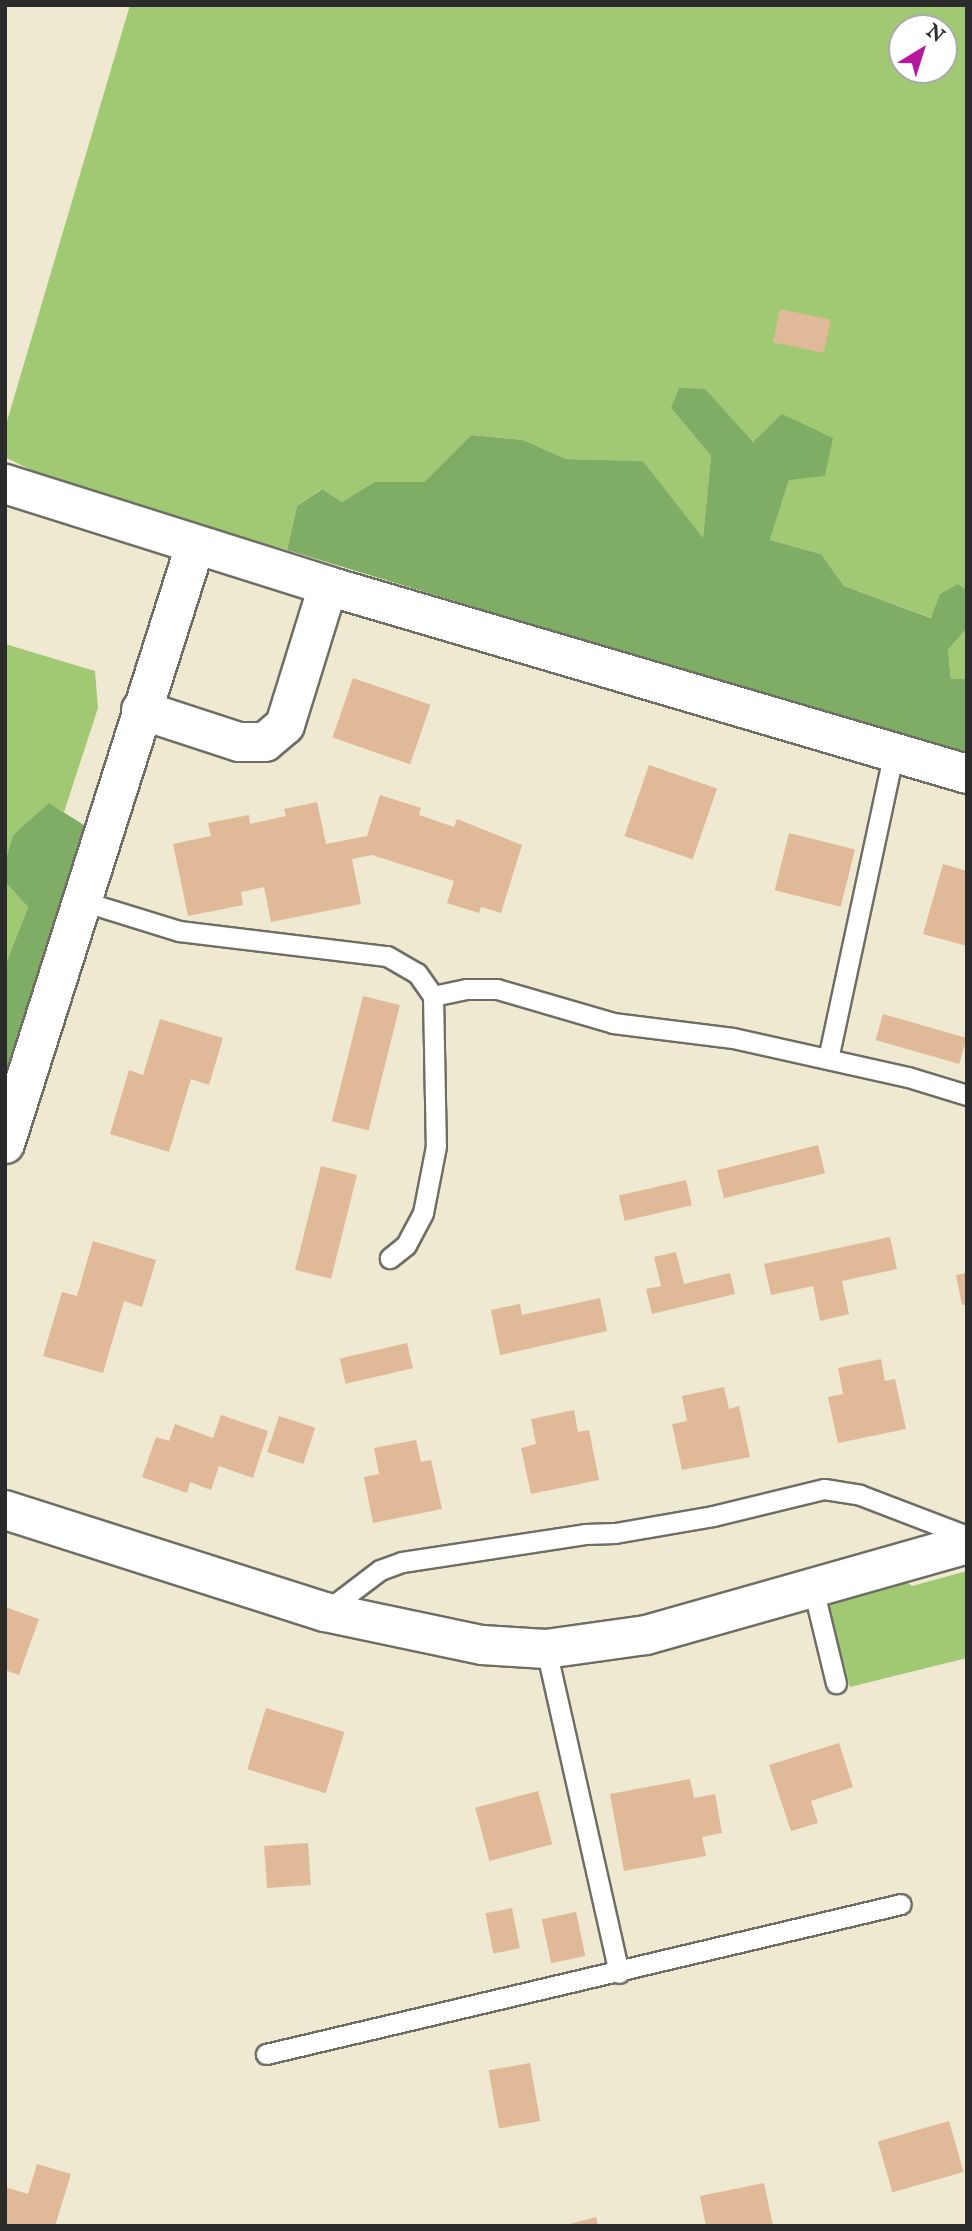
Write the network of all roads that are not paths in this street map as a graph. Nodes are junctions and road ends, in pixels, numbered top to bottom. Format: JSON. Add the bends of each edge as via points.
{"nodes":[{"id":1,"x":5,"y":484,"type":"edge"},
{"id":2,"x":195,"y":546,"type":"junction"},
{"id":3,"x":328,"y":586,"type":"junction"},
{"id":4,"x":141,"y":710,"type":"junction"},
{"id":5,"x":894,"y":752,"type":"junction"},
{"id":6,"x":967,"y":774,"type":"edge"},
{"id":7,"x":82,"y":901,"type":"junction"},
{"id":8,"x":433,"y":996,"type":"junction"},
{"id":9,"x":828,"y":1059,"type":"junction"},
{"id":10,"x":967,"y":1096,"type":"edge"},
{"id":11,"x":5,"y":1144,"type":"edge"},
{"id":12,"x":390,"y":1258,"type":"dead end"},
{"id":13,"x":5,"y":1510,"type":"edge"},
{"id":14,"x":967,"y":1536,"type":"edge"},
{"id":15,"x":967,"y":1544,"type":"edge"},
{"id":16,"x":813,"y":1588,"type":"junction"},
{"id":17,"x":325,"y":1612,"type":"junction"},
{"id":18,"x":546,"y":1649,"type":"junction"},
{"id":19,"x":836,"y":1683,"type":"dead end"},
{"id":20,"x":901,"y":1904,"type":"dead end"},
{"id":21,"x":618,"y":1973,"type":"junction"},
{"id":22,"x":266,"y":2054,"type":"dead end"}],
"edges":[{"from":1,"to":2,"type":"street"},
{"from":2,"to":3,"type":"street"},
{"from":2,"to":4,"type":"street"},
{"from":3,"to":4,"type":"street","via":[[285,725],[265,742],[239,743]]},
{"from":3,"to":5,"type":"street"},
{"from":4,"to":7,"type":"street"},
{"from":5,"to":6,"type":"street"},
{"from":5,"to":9,"type":"lane"},
{"from":7,"to":8,"type":"lane","via":[[179,931],[387,956],[416,973]]},
{"from":7,"to":11,"type":"street"},
{"from":8,"to":9,"type":"lane","via":[[497,989],[613,1023],[733,1038]]},
{"from":8,"to":12,"type":"lane","via":[[436,1146],[423,1213],[406,1245]]},
{"from":9,"to":10,"type":"lane"},
{"from":13,"to":17,"type":"street"},
{"from":14,"to":17,"type":"lane","via":[[860,1495],[824,1489],[615,1534],[585,1534],[402,1562],[380,1570]]},
{"from":15,"to":16,"type":"street"},
{"from":16,"to":18,"type":"street","via":[[646,1635]]},
{"from":16,"to":19,"type":"lane"},
{"from":17,"to":18,"type":"street","via":[[481,1644]]},
{"from":18,"to":21,"type":"lane"},
{"from":20,"to":21,"type":"lane"},
{"from":21,"to":22,"type":"lane"}]}
